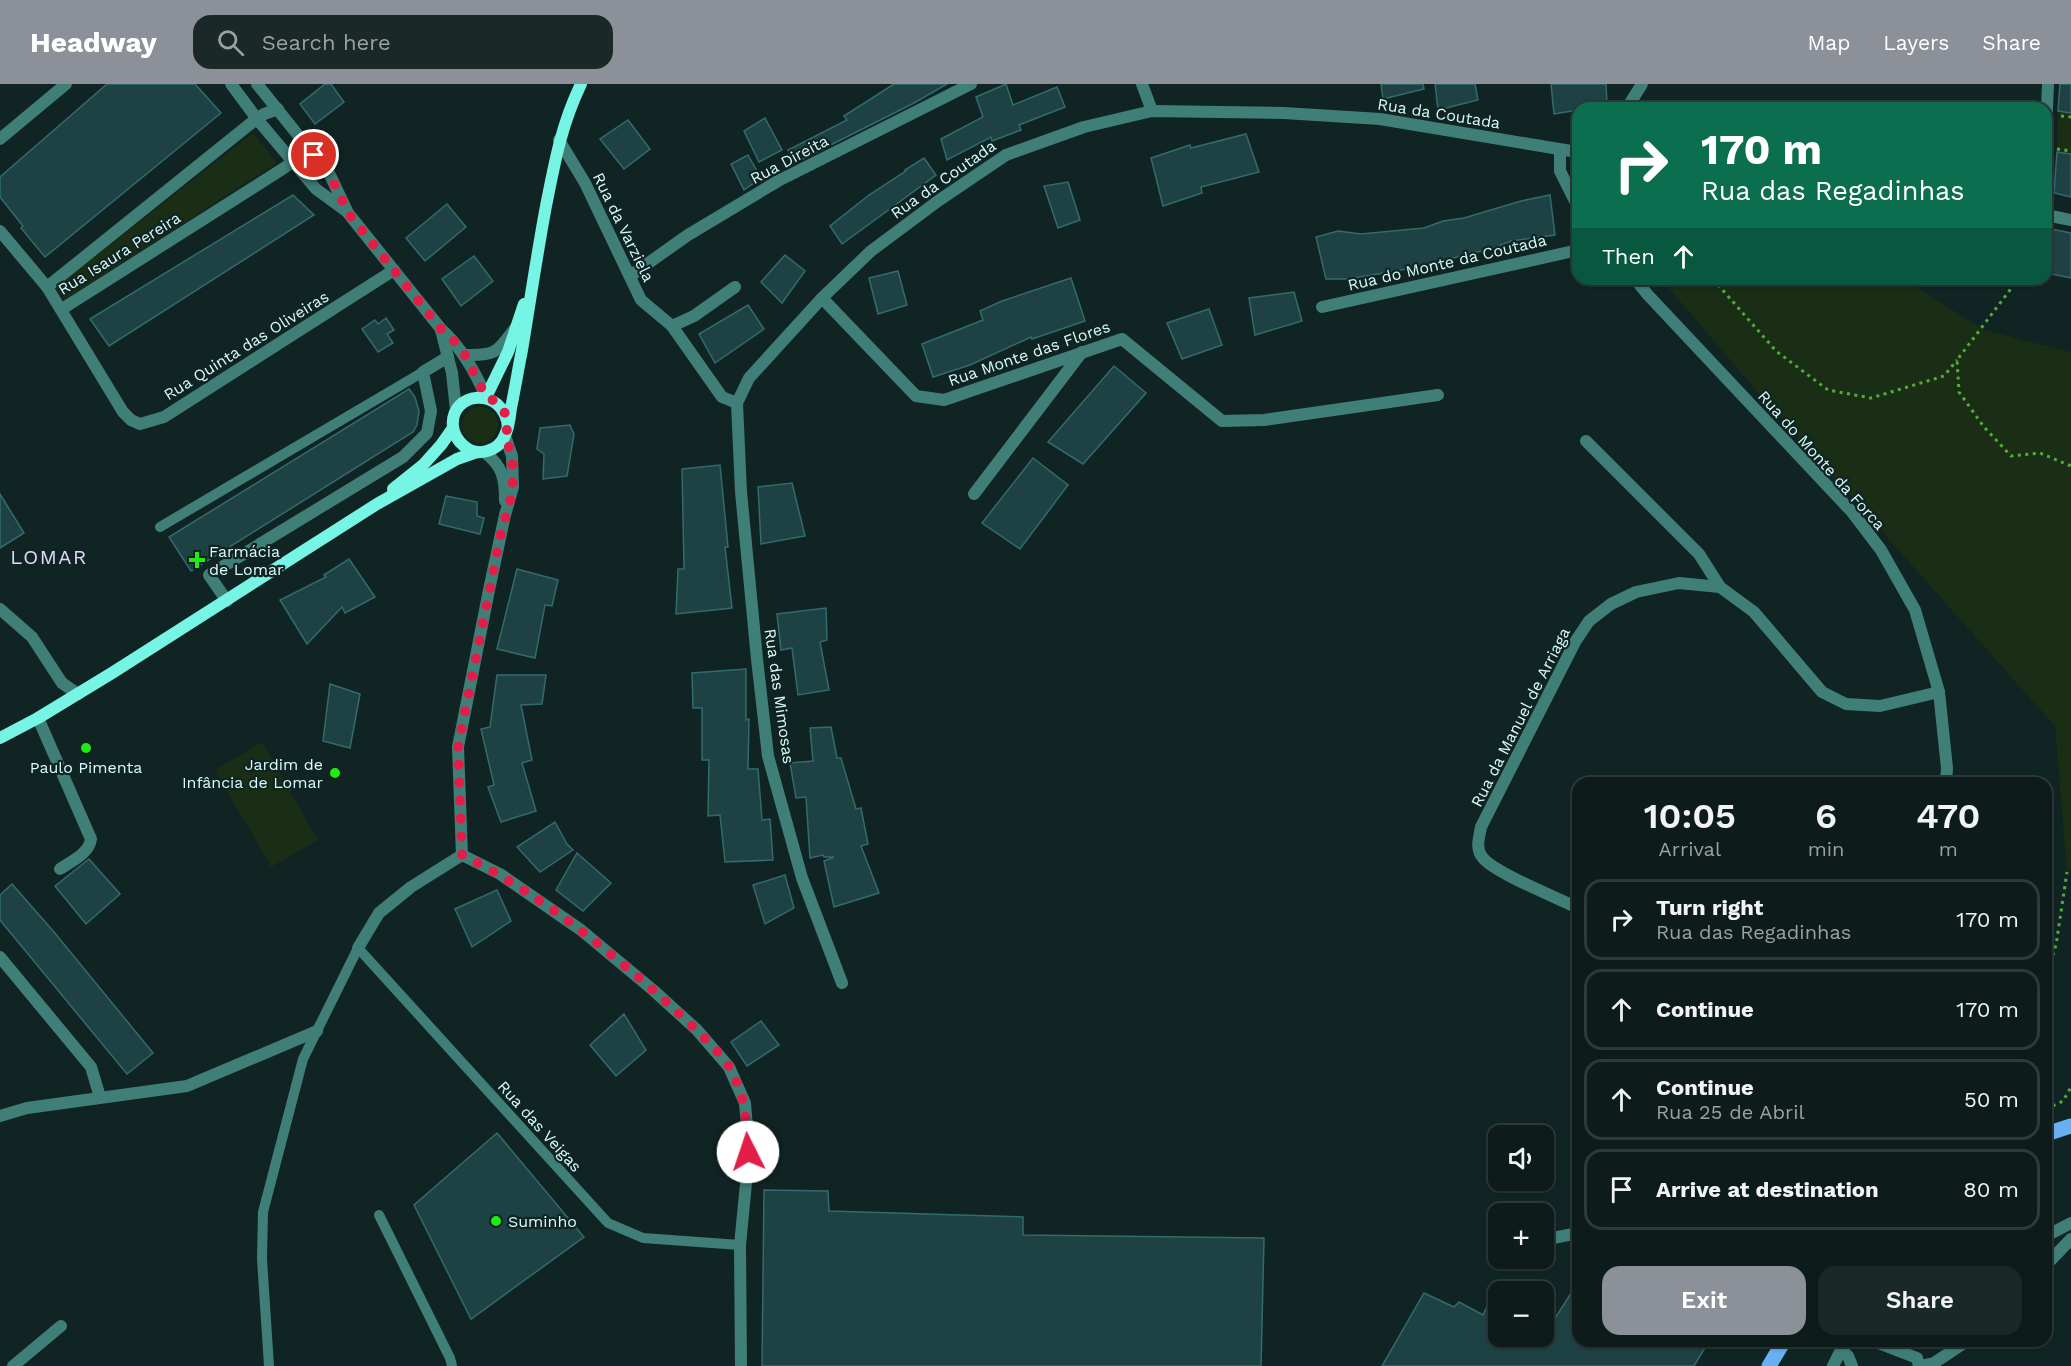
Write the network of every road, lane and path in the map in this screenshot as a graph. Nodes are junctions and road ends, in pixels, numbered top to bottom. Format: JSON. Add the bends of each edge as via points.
{"nodes":[{"id":1,"x":66,"y":84,"type":"edge"},
{"id":2,"x":231,"y":84,"type":"edge"},
{"id":3,"x":257,"y":84,"type":"edge"},
{"id":4,"x":581,"y":84,"type":"edge"},
{"id":5,"x":971,"y":84,"type":"edge"},
{"id":6,"x":1142,"y":84,"type":"edge"},
{"id":7,"x":1642,"y":84,"type":"edge"},
{"id":8,"x":2048,"y":84,"type":"edge"},
{"id":9,"x":1632,"y":102,"type":"edge"},
{"id":10,"x":2047,"y":102,"type":"edge"},
{"id":11,"x":278,"y":109,"type":"junction"},
{"id":12,"x":1152,"y":111,"type":"junction"},
{"id":13,"x":2064,"y":116,"type":"dead end"},
{"id":14,"x":2071,"y":117,"type":"edge"},
{"id":15,"x":257,"y":119,"type":"junction"},
{"id":16,"x":0,"y":138,"type":"edge"},
{"id":17,"x":559,"y":140,"type":"junction"},
{"id":18,"x":306,"y":145,"type":"junction"},
{"id":19,"x":2057,"y":149,"type":"dead end"},
{"id":20,"x":1560,"y":150,"type":"junction"},
{"id":21,"x":1572,"y":150,"type":"edge"},
{"id":22,"x":2071,"y":151,"type":"edge"},
{"id":23,"x":292,"y":162,"type":"junction"},
{"id":24,"x":1572,"y":195,"type":"edge"},
{"id":25,"x":348,"y":213,"type":"junction"},
{"id":26,"x":2052,"y":216,"type":"edge"},
{"id":27,"x":2071,"y":220,"type":"edge"},
{"id":28,"x":0,"y":231,"type":"edge"},
{"id":29,"x":1572,"y":251,"type":"edge"},
{"id":30,"x":394,"y":270,"type":"junction"},
{"id":31,"x":630,"y":276,"type":"junction"},
{"id":32,"x":533,"y":277,"type":"junction"},
{"id":33,"x":1640,"y":285,"type":"edge"},
{"id":34,"x":1718,"y":285,"type":"edge"},
{"id":35,"x":2014,"y":285,"type":"edge"},
{"id":36,"x":47,"y":287,"type":"junction"},
{"id":37,"x":735,"y":287,"type":"dead end"},
{"id":38,"x":822,"y":298,"type":"junction"},
{"id":39,"x":1322,"y":307,"type":"dead end"},
{"id":40,"x":62,"y":309,"type":"junction"},
{"id":41,"x":516,"y":326,"type":"junction"},
{"id":42,"x":672,"y":326,"type":"junction"},
{"id":43,"x":441,"y":329,"type":"junction"},
{"id":44,"x":1082,"y":352,"type":"junction"},
{"id":45,"x":465,"y":355,"type":"junction"},
{"id":46,"x":448,"y":357,"type":"junction"},
{"id":47,"x":1957,"y":360,"type":"junction"},
{"id":48,"x":423,"y":372,"type":"junction"},
{"id":49,"x":1437,"y":395,"type":"dead end"},
{"id":50,"x":486,"y":397,"type":"junction"},
{"id":51,"x":737,"y":403,"type":"junction"},
{"id":52,"x":456,"y":410,"type":"junction"},
{"id":53,"x":453,"y":428,"type":"junction"},
{"id":54,"x":506,"y":431,"type":"junction"},
{"id":55,"x":1586,"y":441,"type":"dead end"},
{"id":56,"x":481,"y":452,"type":"junction"},
{"id":57,"x":2071,"y":466,"type":"edge"},
{"id":58,"x":974,"y":494,"type":"dead end"},
{"id":59,"x":377,"y":504,"type":"junction"},
{"id":60,"x":505,"y":515,"type":"junction"},
{"id":61,"x":160,"y":527,"type":"dead end"},
{"id":62,"x":1720,"y":587,"type":"junction"},
{"id":63,"x":227,"y":601,"type":"junction"},
{"id":64,"x":0,"y":609,"type":"edge"},
{"id":65,"x":1939,"y":692,"type":"junction"},
{"id":66,"x":78,"y":694,"type":"junction"},
{"id":67,"x":38,"y":718,"type":"junction"},
{"id":68,"x":0,"y":738,"type":"edge"},
{"id":69,"x":1946,"y":777,"type":"edge"},
{"id":70,"x":462,"y":855,"type":"junction"},
{"id":71,"x":60,"y":869,"type":"dead end"},
{"id":72,"x":2067,"y":872,"type":"dead end"},
{"id":73,"x":1572,"y":905,"type":"edge"},
{"id":74,"x":358,"y":948,"type":"junction"},
{"id":75,"x":0,"y":957,"type":"edge"},
{"id":76,"x":2052,"y":958,"type":"edge"},
{"id":77,"x":842,"y":983,"type":"dead end"},
{"id":78,"x":317,"y":1031,"type":"junction"},
{"id":79,"x":2071,"y":1087,"type":"edge"},
{"id":80,"x":100,"y":1097,"type":"junction"},
{"id":81,"x":2052,"y":1106,"type":"edge"},
{"id":82,"x":0,"y":1116,"type":"edge"},
{"id":83,"x":2071,"y":1126,"type":"edge"},
{"id":84,"x":2052,"y":1132,"type":"edge"},
{"id":85,"x":379,"y":1215,"type":"dead end"},
{"id":86,"x":2071,"y":1223,"type":"edge"},
{"id":87,"x":2052,"y":1233,"type":"edge"},
{"id":88,"x":1572,"y":1234,"type":"edge"},
{"id":89,"x":1554,"y":1238,"type":"edge"},
{"id":90,"x":2071,"y":1239,"type":"edge"},
{"id":91,"x":740,"y":1245,"type":"junction"},
{"id":92,"x":2052,"y":1259,"type":"edge"},
{"id":93,"x":61,"y":1326,"type":"dead end"},
{"id":94,"x":1780,"y":1347,"type":"edge"},
{"id":95,"x":1844,"y":1347,"type":"edge"},
{"id":96,"x":1845,"y":1347,"type":"edge"},
{"id":97,"x":1889,"y":1347,"type":"edge"},
{"id":98,"x":1958,"y":1347,"type":"edge"},
{"id":99,"x":13,"y":1366,"type":"edge"},
{"id":100,"x":270,"y":1366,"type":"edge"},
{"id":101,"x":452,"y":1366,"type":"edge"},
{"id":102,"x":741,"y":1366,"type":"edge"},
{"id":103,"x":1769,"y":1366,"type":"edge"},
{"id":104,"x":1833,"y":1366,"type":"edge"},
{"id":105,"x":1852,"y":1366,"type":"edge"},
{"id":106,"x":1920,"y":1366,"type":"edge"}],
"edges":[{"from":1,"to":16,"type":"street"},
{"from":2,"to":15,"type":"street"},
{"from":3,"to":11,"type":"street"},
{"from":4,"to":17,"type":"main road"},
{"from":5,"to":31,"type":"street","name":"Rua Direita","via":[[778,181],[688,235]]},
{"from":6,"to":12,"type":"street"},
{"from":7,"to":9,"type":"street"},
{"from":8,"to":10,"type":"street"},
{"from":11,"to":15,"type":"street","name":"Rua Isaura Pereira"},
{"from":11,"to":18,"type":"street"},
{"from":12,"to":20,"type":"street","name":"Rua da Coutada","via":[[1380,119]]},
{"from":12,"to":38,"type":"street","name":"Rua da Coutada","via":[[1084,127],[1006,154],[871,251]]},
{"from":13,"to":14,"type":"path"},
{"from":15,"to":23,"type":"street"},
{"from":15,"to":36,"type":"street","name":"Rua Isaura Pereira"},
{"from":17,"to":31,"type":"street","name":"Rua da Varziela","via":[[585,183]]},
{"from":17,"to":32,"type":"main road"},
{"from":18,"to":23,"type":"street","name":"Rua Isaura Pereira","via":[[303,154]]},
{"from":18,"to":25,"type":"street","via":[[330,175]]},
{"from":19,"to":22,"type":"path"},
{"from":20,"to":21,"type":"street"},
{"from":20,"to":24,"type":"street","via":[[1560,171]]},
{"from":23,"to":25,"type":"street","via":[[316,189]]},
{"from":23,"to":40,"type":"street","name":"Rua Isaura Pereira"},
{"from":25,"to":30,"type":"street"},
{"from":26,"to":27,"type":"street"},
{"from":28,"to":36,"type":"street"},
{"from":29,"to":39,"type":"street","name":"Rua do Monte da Coutada"},
{"from":30,"to":40,"type":"street","name":"Rua Quinta das Oliveiras","via":[[164,417],[140,424],[123,412]]},
{"from":30,"to":43,"type":"street"},
{"from":31,"to":42,"type":"street","name":"Rua da Varziela","via":[[641,300]]},
{"from":32,"to":41,"type":"main road"},
{"from":32,"to":54,"type":"main road"},
{"from":33,"to":65,"type":"street","name":"Rua do Monte da Forca","via":[[1852,512],[1881,550],[1915,610]]},
{"from":34,"to":47,"type":"path","via":[[1776,351],[1827,390],[1870,398],[1944,376]]},
{"from":35,"to":47,"type":"path"},
{"from":36,"to":40,"type":"street","name":"Rua Isaura Pereira"},
{"from":37,"to":42,"type":"street","via":[[694,316]]},
{"from":38,"to":44,"type":"street","name":"Rua Monte das Flores","via":[[916,396],[944,399]]},
{"from":38,"to":51,"type":"street","name":"Rua da Coutada","via":[[749,378]]},
{"from":41,"to":45,"type":"street","via":[[491,355]]},
{"from":41,"to":50,"type":"main road"},
{"from":42,"to":51,"type":"street","name":"Rua da Varziela","via":[[722,396]]},
{"from":43,"to":45,"type":"street"},
{"from":43,"to":46,"type":"street"},
{"from":44,"to":49,"type":"street","name":"Rua Monte das Flores","via":[[1122,339],[1222,421],[1264,420]]},
{"from":44,"to":58,"type":"street"},
{"from":45,"to":50,"type":"street"},
{"from":46,"to":48,"type":"street"},
{"from":46,"to":52,"type":"street"},
{"from":47,"to":57,"type":"path","via":[[1959,392],[2011,456],[2040,453]]},
{"from":48,"to":61,"type":"lane"},
{"from":48,"to":63,"type":"street","via":[[431,411],[427,433],[403,457],[209,575]]},
{"from":50,"to":52,"type":"main road","via":[[469,399]]},
{"from":50,"to":54,"type":"main road","via":[[502,408],[507,417]]},
{"from":51,"to":77,"type":"street","name":"Rua das Mimosas","via":[[741,492],[768,756],[802,878]]},
{"from":52,"to":53,"type":"main road"},
{"from":53,"to":56,"type":"main road","via":[[457,440],[468,449]]},
{"from":53,"to":59,"type":"main road","via":[[423,465]]},
{"from":54,"to":56,"type":"main road","via":[[500,444]]},
{"from":54,"to":60,"type":"street","via":[[513,487]]},
{"from":55,"to":62,"type":"street","via":[[1699,554]]},
{"from":56,"to":59,"type":"main road","via":[[457,459]]},
{"from":56,"to":60,"type":"street","via":[[500,467]]},
{"from":59,"to":63,"type":"main road"},
{"from":60,"to":70,"type":"street","via":[[458,747]]},
{"from":62,"to":65,"type":"street","via":[[1754,612],[1822,692],[1846,704],[1880,706]]},
{"from":62,"to":73,"type":"street","name":"Rua da Manuel de Arriaga","via":[[1679,583],[1636,592],[1589,621],[1481,827],[1477,846],[1482,858],[1500,871]]},
{"from":63,"to":66,"type":"main road"},
{"from":64,"to":66,"type":"street","via":[[32,637],[62,683]]},
{"from":65,"to":69,"type":"street","name":"Rua do Monte da Forca"},
{"from":66,"to":67,"type":"main road"},
{"from":67,"to":68,"type":"main road"},
{"from":67,"to":71,"type":"street","via":[[91,839],[86,851]]},
{"from":70,"to":74,"type":"street","via":[[379,913]]},
{"from":70,"to":91,"type":"street","via":[[500,874],[581,930],[697,1030],[729,1067],[745,1103],[748,1152]]},
{"from":72,"to":76,"type":"path"},
{"from":74,"to":78,"type":"lane"},
{"from":74,"to":91,"type":"lane","name":"Rua das Veigas","via":[[608,1223],[643,1238]]},
{"from":75,"to":80,"type":"street","via":[[91,1066]]},
{"from":78,"to":80,"type":"street","via":[[187,1086]]},
{"from":78,"to":100,"type":"lane","via":[[303,1059],[263,1212],[262,1259]]},
{"from":79,"to":81,"type":"path","via":[[2063,1101]]},
{"from":80,"to":82,"type":"street"},
{"from":83,"to":84,"type":"main road"},
{"from":85,"to":101,"type":"lane"},
{"from":86,"to":87,"type":"street"},
{"from":88,"to":89,"type":"street"},
{"from":90,"to":92,"type":"street"},
{"from":91,"to":102,"type":"street"},
{"from":93,"to":99,"type":"street"},
{"from":94,"to":103,"type":"main road"},
{"from":95,"to":104,"type":"street"},
{"from":96,"to":105,"type":"street"},
{"from":97,"to":106,"type":"street","via":[[1917,1358]]},
{"from":98,"to":106,"type":"street","via":[[1934,1363]]}]}
